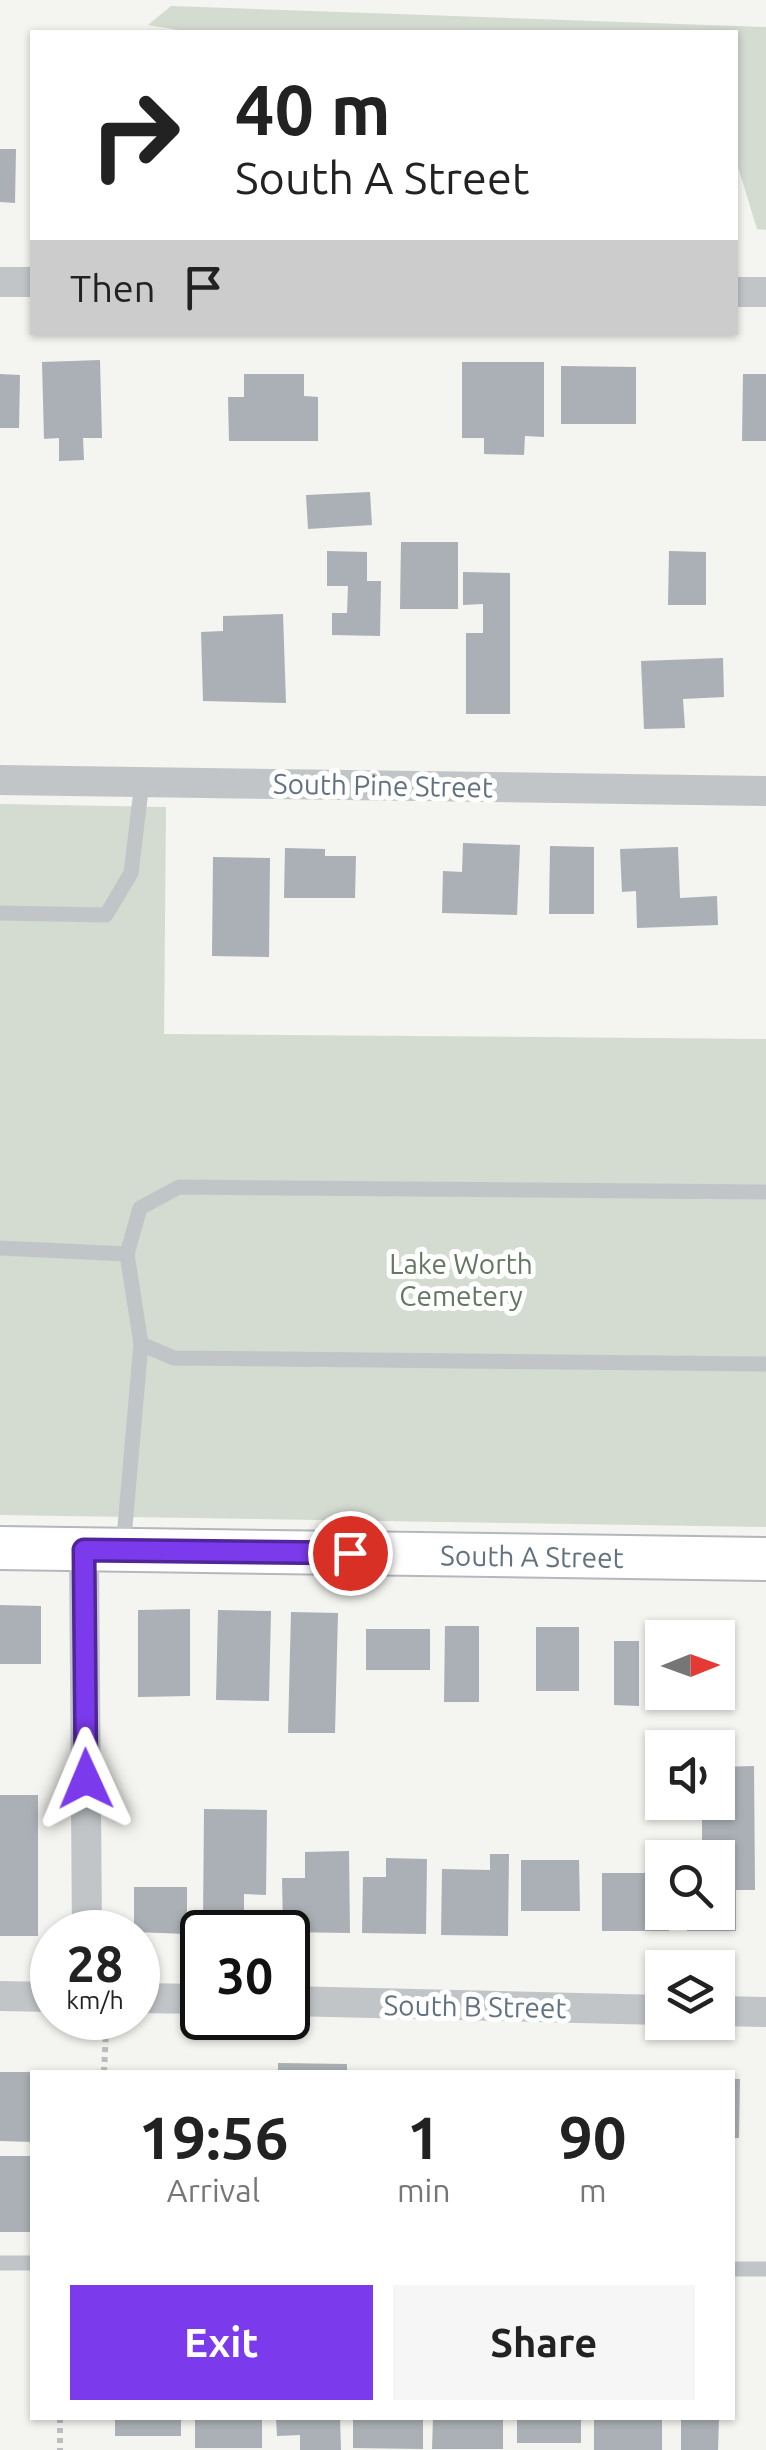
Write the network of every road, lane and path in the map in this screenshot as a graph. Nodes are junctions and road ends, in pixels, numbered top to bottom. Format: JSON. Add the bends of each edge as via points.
{"nodes":[{"id":1,"x":0,"y":282,"type":"edge"},
{"id":2,"x":30,"y":282,"type":"edge"},
{"id":3,"x":738,"y":292,"type":"edge"},
{"id":4,"x":766,"y":292,"type":"edge"},
{"id":5,"x":0,"y":780,"type":"edge"},
{"id":6,"x":142,"y":782,"type":"junction"},
{"id":7,"x":766,"y":791,"type":"edge"},
{"id":8,"x":0,"y":913,"type":"edge"},
{"id":9,"x":766,"y":1192,"type":"edge"},
{"id":10,"x":0,"y":1248,"type":"edge"},
{"id":11,"x":127,"y":1254,"type":"junction"},
{"id":12,"x":142,"y":1344,"type":"junction"},
{"id":13,"x":766,"y":1364,"type":"edge"},
{"id":14,"x":0,"y":1548,"type":"edge"},
{"id":15,"x":104,"y":1550,"type":"junction"},
{"id":16,"x":766,"y":1559,"type":"edge"},
{"id":17,"x":88,"y":1910,"type":"edge"},
{"id":18,"x":0,"y":1996,"type":"edge"},
{"id":19,"x":30,"y":1996,"type":"edge"},
{"id":20,"x":310,"y":2002,"type":"edge"},
{"id":21,"x":645,"y":2010,"type":"edge"},
{"id":22,"x":735,"y":2011,"type":"edge"},
{"id":23,"x":766,"y":2012,"type":"edge"},
{"id":24,"x":106,"y":2040,"type":"edge"},
{"id":25,"x":104,"y":2070,"type":"edge"},
{"id":26,"x":0,"y":2263,"type":"edge"},
{"id":27,"x":30,"y":2264,"type":"edge"},
{"id":28,"x":735,"y":2269,"type":"edge"},
{"id":29,"x":766,"y":2269,"type":"edge"},
{"id":30,"x":60,"y":2420,"type":"edge"},
{"id":31,"x":60,"y":2450,"type":"edge"}],
"edges":[{"from":1,"to":2,"type":"street"},
{"from":3,"to":4,"type":"street"},
{"from":5,"to":6,"type":"street","name":"South Pine Street"},
{"from":6,"to":7,"type":"street","name":"South Pine Street"},
{"from":6,"to":8,"type":"lane","via":[[131,873],[106,916]]},
{"from":9,"to":11,"type":"lane","via":[[180,1187],[140,1208]]},
{"from":10,"to":11,"type":"lane"},
{"from":11,"to":12,"type":"lane"},
{"from":12,"to":13,"type":"lane","via":[[174,1358]]},
{"from":12,"to":15,"type":"lane"},
{"from":14,"to":15,"type":"street","name":"South A Street"},
{"from":15,"to":16,"type":"street","name":"South A Street"},
{"from":15,"to":17,"type":"street"},
{"from":18,"to":19,"type":"street"},
{"from":20,"to":21,"type":"street","name":"South B Street"},
{"from":22,"to":23,"type":"street"},
{"from":24,"to":25,"type":"path"},
{"from":26,"to":27,"type":"lane"},
{"from":28,"to":29,"type":"lane"},
{"from":30,"to":31,"type":"path"}]}
